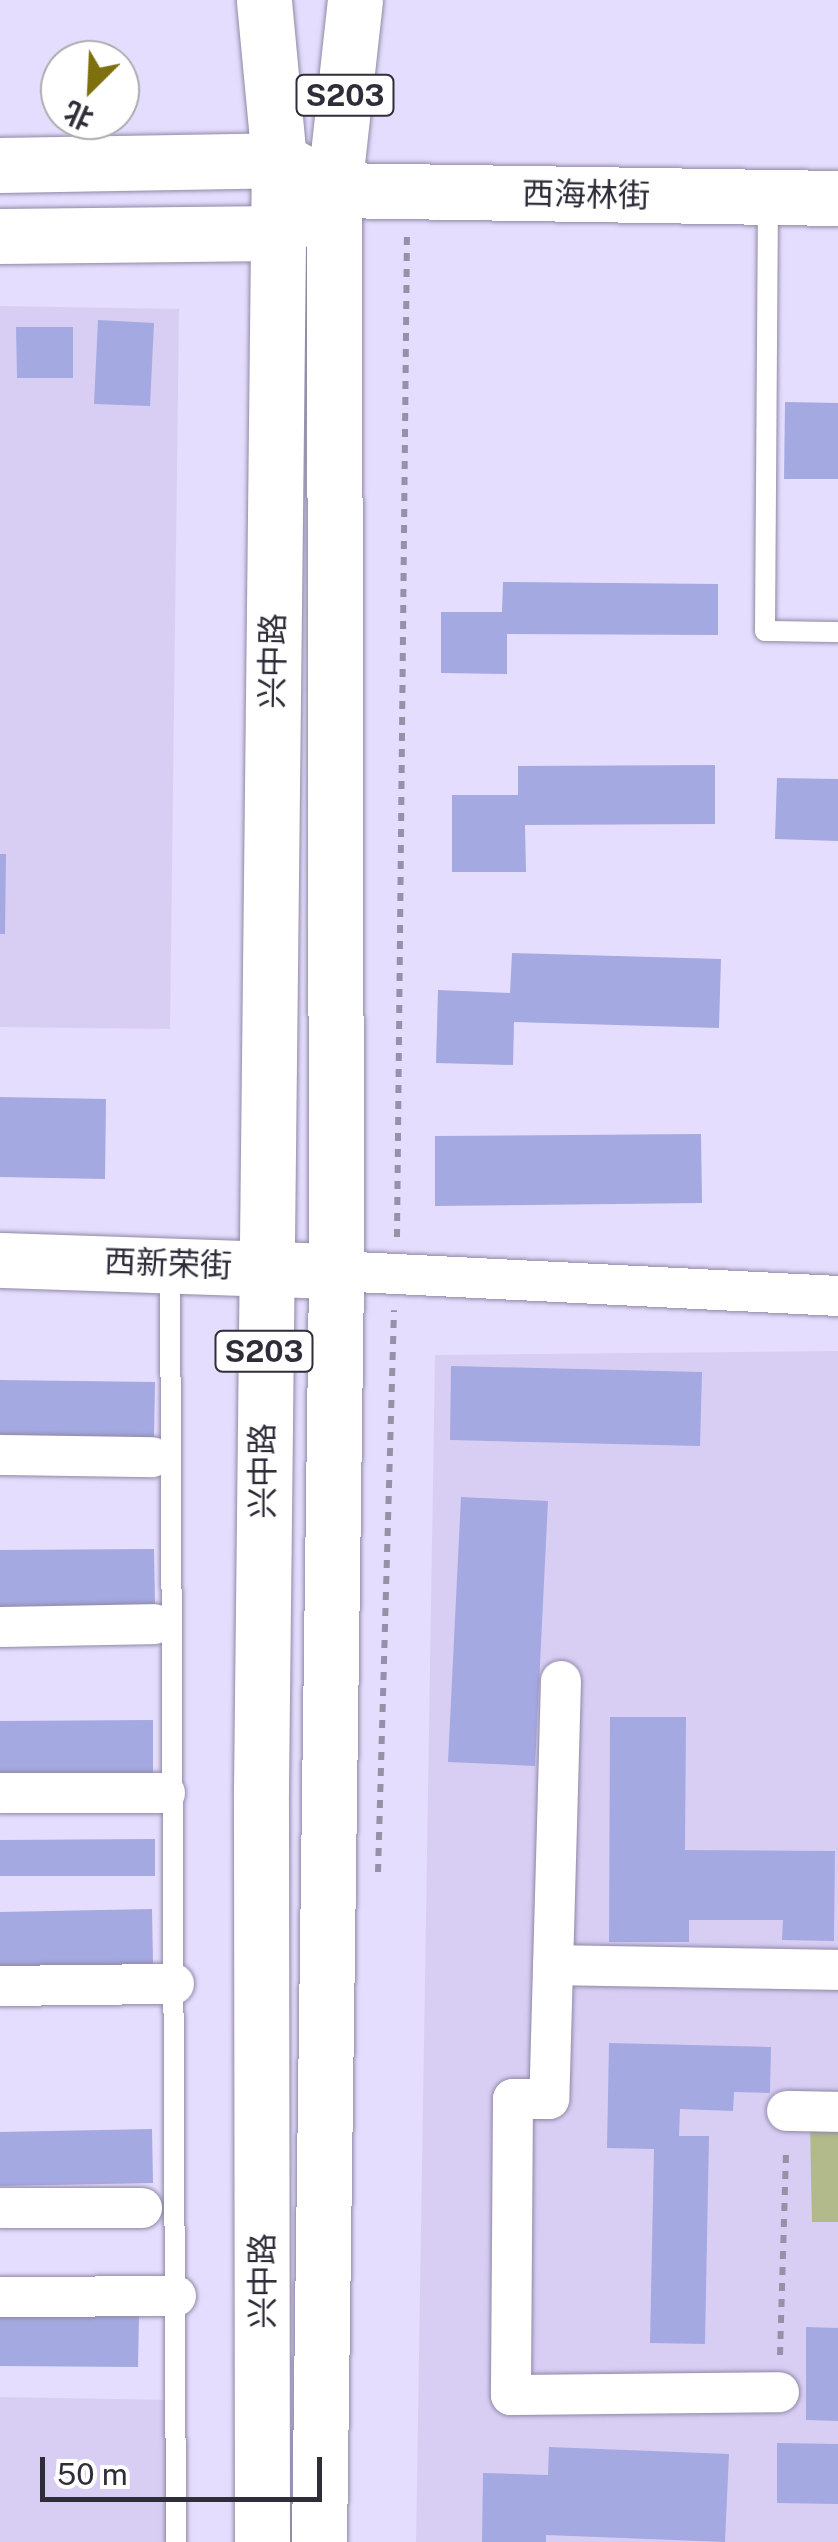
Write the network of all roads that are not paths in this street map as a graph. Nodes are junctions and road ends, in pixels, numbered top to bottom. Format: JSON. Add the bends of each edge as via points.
{"nodes":[{"id":1,"x":264,"y":0,"type":"edge"},
{"id":2,"x":356,"y":0,"type":"edge"},
{"id":3,"x":279,"y":160,"type":"junction"},
{"id":4,"x":0,"y":165,"type":"edge"},
{"id":5,"x":334,"y":190,"type":"junction"},
{"id":6,"x":768,"y":198,"type":"junction"},
{"id":7,"x":838,"y":198,"type":"edge"},
{"id":8,"x":278,"y":234,"type":"junction"},
{"id":9,"x":0,"y":236,"type":"edge"},
{"id":10,"x":838,"y":632,"type":"edge"},
{"id":11,"x":0,"y":1260,"type":"edge"},
{"id":12,"x":170,"y":1262,"type":"junction"},
{"id":13,"x":265,"y":1267,"type":"junction"},
{"id":14,"x":336,"y":1271,"type":"junction"},
{"id":15,"x":838,"y":1296,"type":"edge"},
{"id":16,"x":0,"y":1455,"type":"edge"},
{"id":17,"x":152,"y":1457,"type":"dead end"},
{"id":18,"x":154,"y":1624,"type":"dead end"},
{"id":19,"x":0,"y":1627,"type":"edge"},
{"id":20,"x":561,"y":1681,"type":"dead end"},
{"id":21,"x":0,"y":1793,"type":"edge"},
{"id":22,"x":164,"y":1793,"type":"dead end"},
{"id":23,"x":553,"y":1965,"type":"junction"},
{"id":24,"x":838,"y":1970,"type":"edge"},
{"id":25,"x":174,"y":1984,"type":"dead end"},
{"id":26,"x":0,"y":1986,"type":"edge"},
{"id":27,"x":787,"y":2111,"type":"road end"},
{"id":28,"x":838,"y":2112,"type":"edge"},
{"id":29,"x":0,"y":2208,"type":"edge"},
{"id":30,"x":142,"y":2208,"type":"dead end"},
{"id":31,"x":176,"y":2296,"type":"junction"},
{"id":32,"x":0,"y":2297,"type":"edge"},
{"id":33,"x":779,"y":2392,"type":"road end"},
{"id":34,"x":176,"y":2542,"type":"edge"},
{"id":35,"x":262,"y":2542,"type":"edge"},
{"id":36,"x":319,"y":2542,"type":"edge"}],
"edges":[{"from":1,"to":3,"type":"main road","number":"S203"},
{"from":2,"to":5,"type":"main road","number":"S203"},
{"from":3,"to":4,"type":"main road","name":"西海林街"},
{"from":3,"to":5,"type":"main road","name":"西海林街"},
{"from":3,"to":8,"type":"main road","name":"兴中路","number":"S203"},
{"from":5,"to":6,"type":"main road","name":"西海林街"},
{"from":5,"to":8,"type":"main road"},
{"from":5,"to":14,"type":"main road","name":"兴中路","number":"S203"},
{"from":6,"to":7,"type":"main road","name":"西海林街"},
{"from":6,"to":10,"type":"lane","via":[[765,631]]},
{"from":8,"to":9,"type":"main road"},
{"from":8,"to":13,"type":"main road","name":"兴中路","number":"S203"},
{"from":11,"to":12,"type":"main road","name":"西新荣街"},
{"from":12,"to":13,"type":"main road","name":"西新荣街"},
{"from":12,"to":31,"type":"lane"},
{"from":13,"to":14,"type":"main road","name":"西新荣街"},
{"from":13,"to":35,"type":"main road","name":"兴中路","number":"S203"},
{"from":14,"to":15,"type":"street"},
{"from":14,"to":36,"type":"main road","name":"兴中路","number":"S203"},
{"from":16,"to":17,"type":"street"},
{"from":18,"to":19,"type":"street"},
{"from":20,"to":23,"type":"street"},
{"from":21,"to":22,"type":"street"},
{"from":23,"to":24,"type":"street"},
{"from":23,"to":33,"type":"street","via":[[549,2099],[514,2098],[511,2395]]},
{"from":25,"to":26,"type":"street"},
{"from":27,"to":28,"type":"street"},
{"from":29,"to":30,"type":"street"},
{"from":31,"to":32,"type":"street"},
{"from":31,"to":34,"type":"lane"}]}
